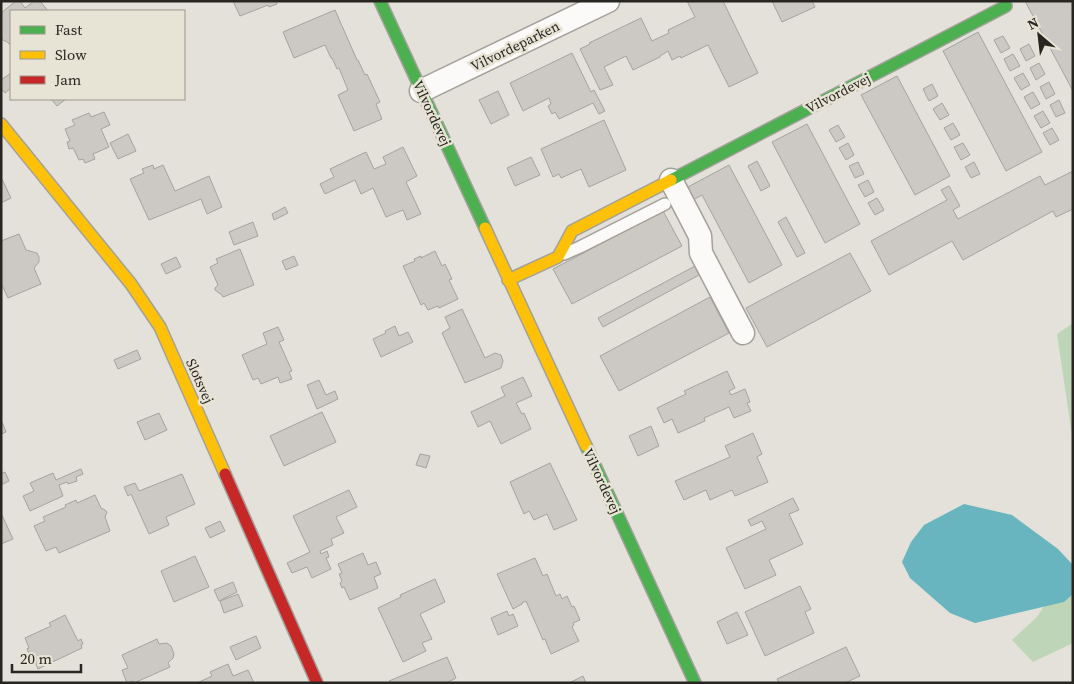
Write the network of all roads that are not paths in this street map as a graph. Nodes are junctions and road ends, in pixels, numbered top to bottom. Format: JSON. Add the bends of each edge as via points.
{"nodes":[{"id":1,"x":380,"y":1,"type":"edge"},
{"id":2,"x":608,"y":1,"type":"edge"},
{"id":3,"x":1006,"y":6,"type":"dead end"},
{"id":4,"x":422,"y":91,"type":"junction"},
{"id":5,"x":1,"y":124,"type":"edge"},
{"id":6,"x":670,"y":180,"type":"junction"},
{"id":7,"x":665,"y":204,"type":"dead end"},
{"id":8,"x":558,"y":257,"type":"junction"},
{"id":9,"x":508,"y":280,"type":"junction"},
{"id":10,"x":744,"y":333,"type":"dead end"},
{"id":11,"x":317,"y":683,"type":"edge"},
{"id":12,"x":695,"y":683,"type":"edge"}],
"edges":[{"from":1,"to":4,"type":"street","name":"Vilvordevej"},
{"from":2,"to":4,"type":"street","name":"Vilvordeparken"},
{"from":3,"to":6,"type":"street","name":"Vilvordevej"},
{"from":4,"to":9,"type":"street","name":"Vilvordevej"},
{"from":5,"to":11,"type":"street","name":"Slotsvej","via":[[131,284],[160,327]]},
{"from":6,"to":8,"type":"street","name":"Vilvordevej","via":[[572,231]]},
{"from":6,"to":10,"type":"street","via":[[700,236],[700,253]]},
{"from":7,"to":8,"type":"lane"},
{"from":8,"to":9,"type":"street"},
{"from":9,"to":12,"type":"street","name":"Vilvordevej"}]}
